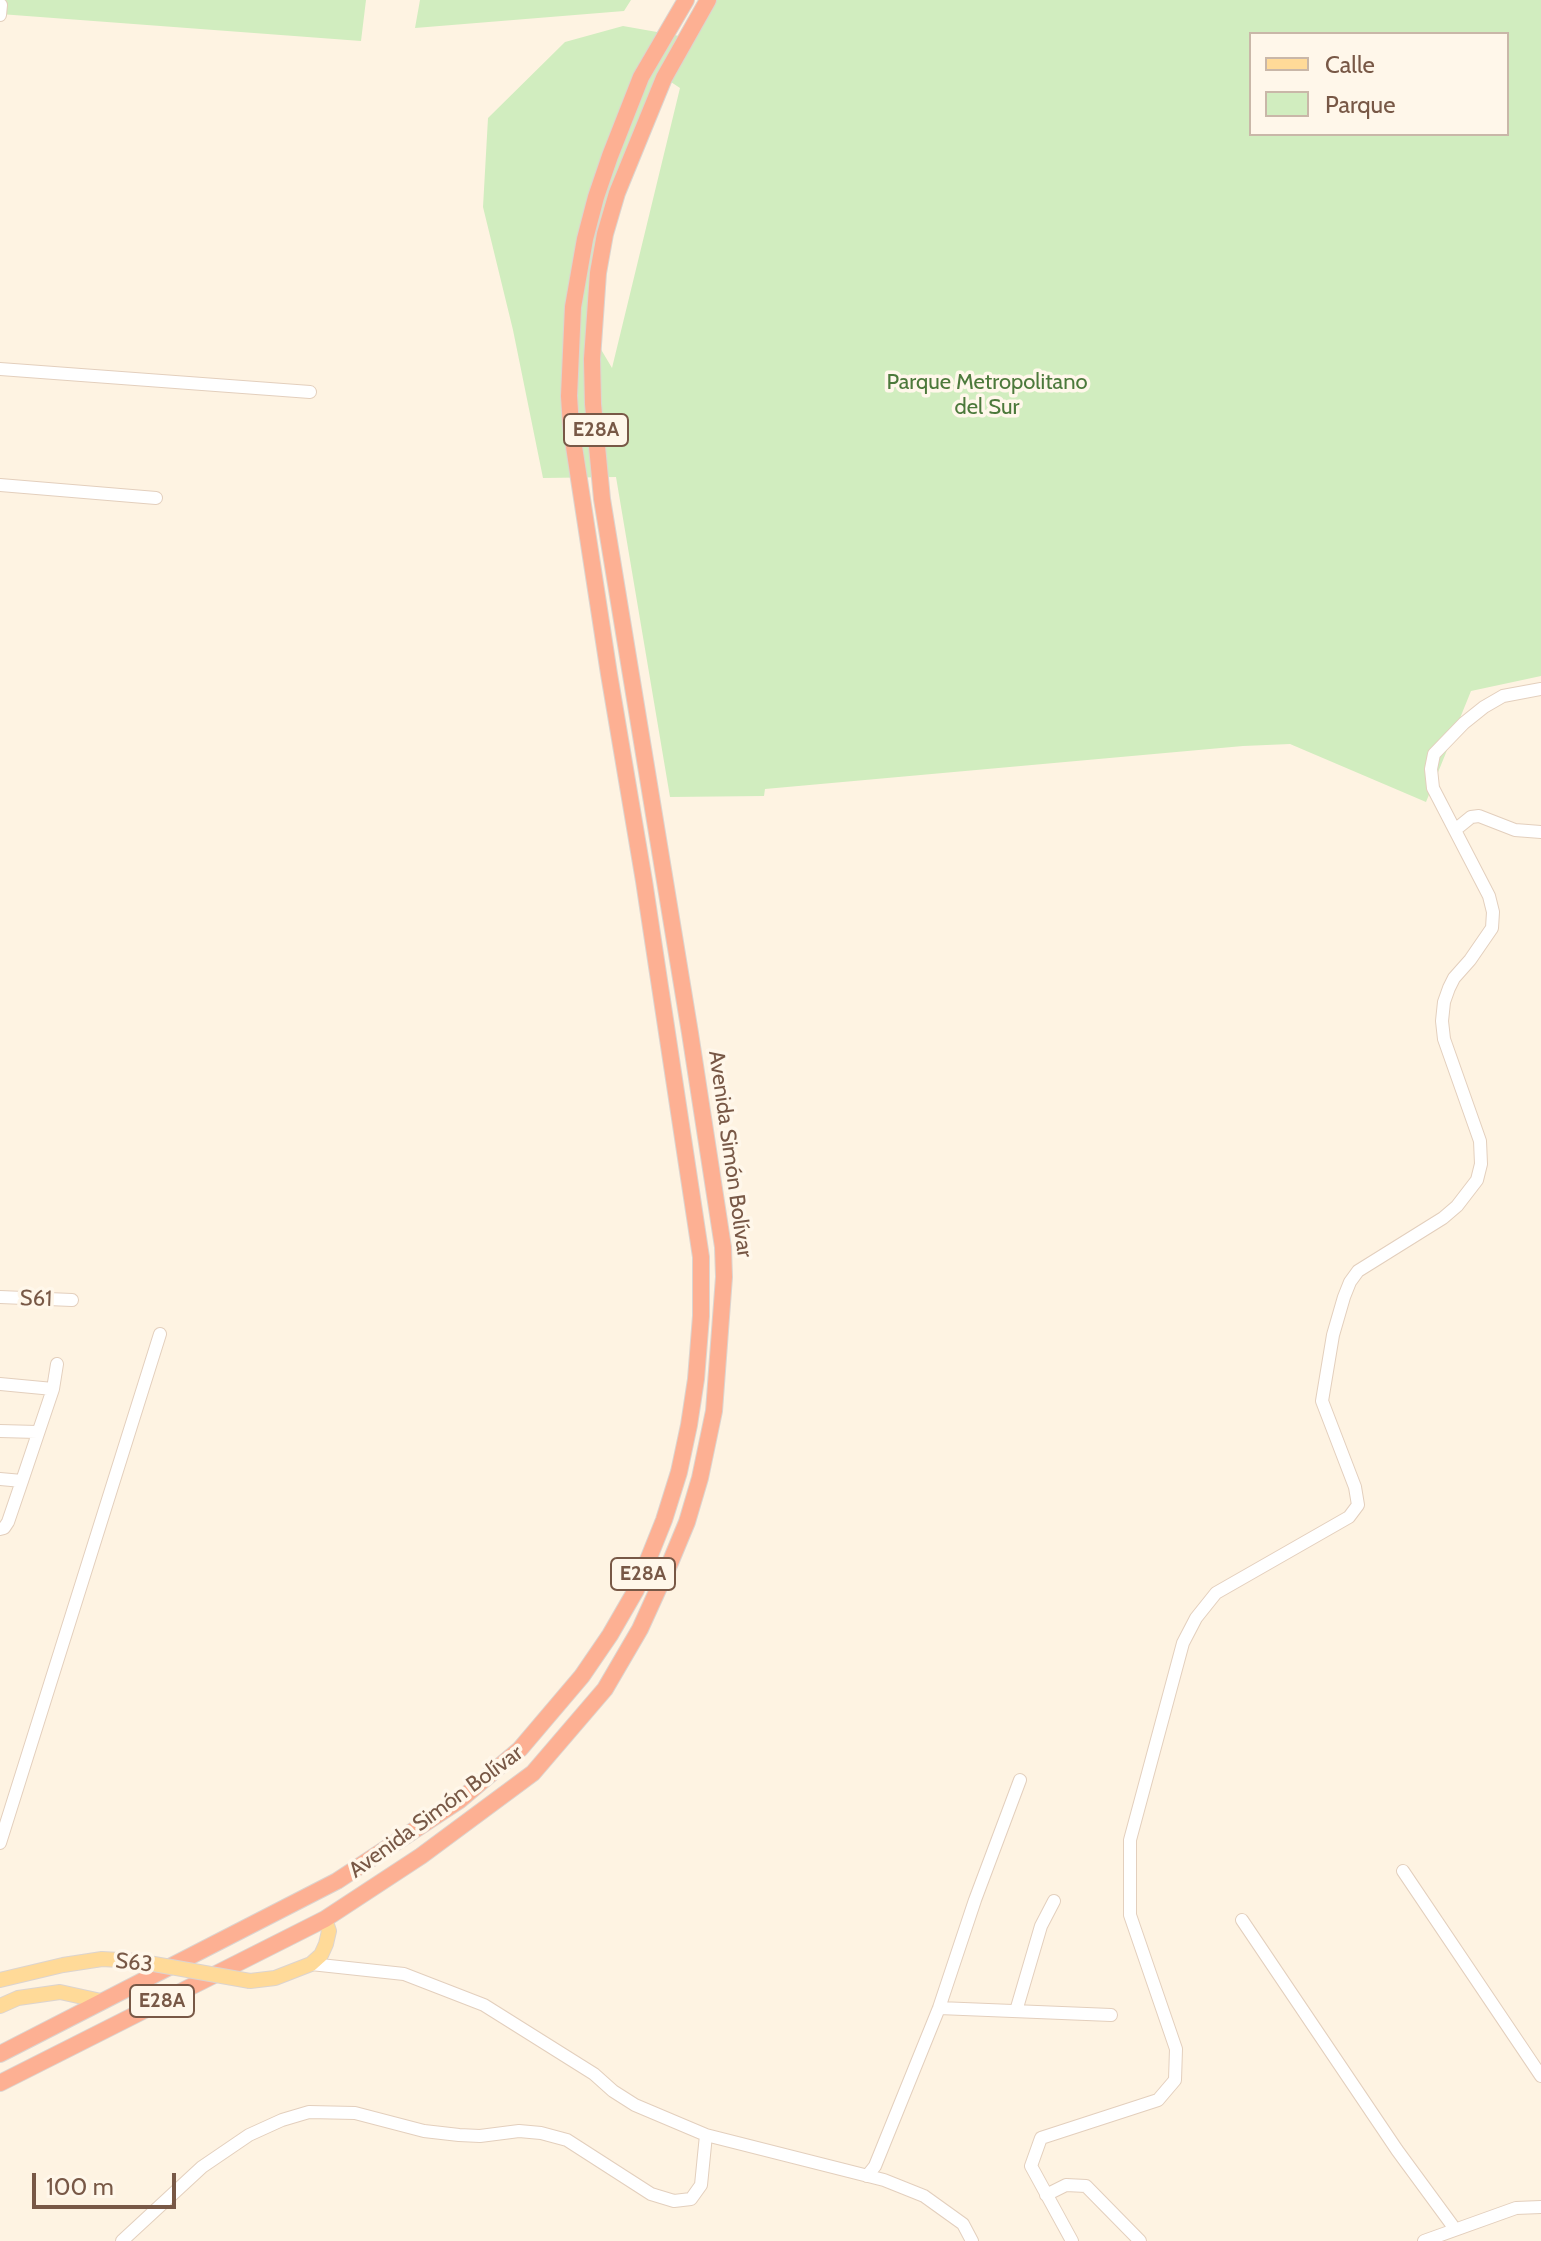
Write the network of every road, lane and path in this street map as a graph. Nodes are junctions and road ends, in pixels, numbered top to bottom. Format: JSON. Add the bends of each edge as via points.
{"nodes":[{"id":1,"x":686,"y":0,"type":"edge"},
{"id":2,"x":708,"y":0,"type":"edge"},
{"id":3,"x":0,"y":369,"type":"edge"},
{"id":4,"x":310,"y":392,"type":"dead end"},
{"id":5,"x":0,"y":485,"type":"edge"},
{"id":6,"x":156,"y":498,"type":"dead end"},
{"id":7,"x":1541,"y":689,"type":"edge"},
{"id":8,"x":1455,"y":830,"type":"junction"},
{"id":9,"x":1541,"y":832,"type":"edge"},
{"id":10,"x":664,"y":878,"type":"junction"},
{"id":11,"x":644,"y":881,"type":"junction"},
{"id":12,"x":0,"y":1297,"type":"edge"},
{"id":13,"x":72,"y":1300,"type":"dead end"},
{"id":14,"x":160,"y":1334,"type":"dead end"},
{"id":15,"x":57,"y":1364,"type":"dead end"},
{"id":16,"x":0,"y":1384,"type":"edge"},
{"id":17,"x":53,"y":1389,"type":"junction"},
{"id":18,"x":0,"y":1431,"type":"edge"},
{"id":19,"x":37,"y":1432,"type":"junction"},
{"id":20,"x":0,"y":1479,"type":"edge"},
{"id":21,"x":22,"y":1481,"type":"junction"},
{"id":22,"x":2,"y":1529,"type":"edge"},
{"id":23,"x":1020,"y":1780,"type":"dead end"},
{"id":24,"x":0,"y":1843,"type":"edge"},
{"id":25,"x":1403,"y":1871,"type":"dead end"},
{"id":26,"x":1054,"y":1901,"type":"dead end"},
{"id":27,"x":325,"y":1919,"type":"junction"},
{"id":28,"x":1242,"y":1920,"type":"dead end"},
{"id":29,"x":311,"y":1964,"type":"junction"},
{"id":30,"x":0,"y":1980,"type":"edge"},
{"id":31,"x":101,"y":2001,"type":"junction"},
{"id":32,"x":0,"y":2006,"type":"edge"},
{"id":33,"x":939,"y":2008,"type":"junction"},
{"id":34,"x":1016,"y":2011,"type":"junction"},
{"id":35,"x":1111,"y":2015,"type":"dead end"},
{"id":36,"x":0,"y":2054,"type":"edge"},
{"id":37,"x":1541,"y":2076,"type":"edge"},
{"id":38,"x":0,"y":2083,"type":"edge"},
{"id":39,"x":706,"y":2135,"type":"junction"},
{"id":40,"x":867,"y":2176,"type":"junction"},
{"id":41,"x":1046,"y":2195,"type":"junction"},
{"id":42,"x":1541,"y":2207,"type":"edge"},
{"id":43,"x":1455,"y":2229,"type":"junction"},
{"id":44,"x":122,"y":2241,"type":"edge"},
{"id":45,"x":972,"y":2241,"type":"edge"},
{"id":46,"x":1072,"y":2241,"type":"edge"},
{"id":47,"x":1140,"y":2241,"type":"edge"},
{"id":48,"x":1424,"y":2241,"type":"edge"}],
"edges":[{"from":1,"to":11,"type":"highway","name":"Avenida Simón Bolívar","number":"E28A","via":[[641,77],[596,197],[573,307],[570,366],[571,427]]},
{"from":2,"to":10,"type":"highway","name":"Avenida Simón Bolívar","number":"E28A","via":[[664,78],[617,193],[594,314],[593,404],[602,499]]},
{"from":3,"to":4,"type":"street"},
{"from":5,"to":6,"type":"street"},
{"from":7,"to":8,"type":"street","via":[[1503,696],[1484,707],[1434,754],[1433,788]]},
{"from":8,"to":9,"type":"street","via":[[1479,816],[1515,830]]},
{"from":8,"to":41,"type":"street","via":[[1493,912],[1492,928],[1449,988],[1442,1021],[1480,1141],[1477,1180],[1443,1218],[1358,1271],[1344,1297],[1322,1401],[1358,1505],[1349,1517],[1216,1593],[1183,1643],[1130,1840],[1130,1915],[1176,2049],[1175,2080],[1158,2100],[1041,2138],[1031,2166]]},
{"from":10,"to":11,"type":"highway"},
{"from":10,"to":27,"type":"highway","name":"Avenida Simón Bolívar","number":"E28A","via":[[724,1262],[714,1411],[687,1522],[640,1629],[605,1689],[533,1773]]},
{"from":11,"to":31,"type":"highway","name":"Avenida Simón Bolívar","number":"E28A","via":[[701,1257],[701,1316],[692,1410],[679,1472],[636,1590],[582,1676],[520,1749],[460,1800],[337,1881]]},
{"from":12,"to":13,"type":"street","name":"S61"},
{"from":14,"to":24,"type":"street"},
{"from":15,"to":17,"type":"street"},
{"from":16,"to":17,"type":"street"},
{"from":17,"to":19,"type":"street"},
{"from":18,"to":19,"type":"street"},
{"from":19,"to":21,"type":"street"},
{"from":20,"to":21,"type":"street"},
{"from":21,"to":22,"type":"street"},
{"from":23,"to":33,"type":"street"},
{"from":25,"to":37,"type":"street"},
{"from":26,"to":34,"type":"street","via":[[1041,1926]]},
{"from":27,"to":29,"type":"main road","via":[[326,1944]]},
{"from":27,"to":38,"type":"highway","name":"Avenida Simón Bolívar","number":"E28A"},
{"from":28,"to":43,"type":"street"},
{"from":29,"to":30,"type":"main road","name":"S63","bridge":true,"via":[[250,1981],[102,1959]]},
{"from":29,"to":39,"type":"street","via":[[404,1974],[484,2005],[635,2105]]},
{"from":31,"to":32,"type":"main road","name":"S63","via":[[60,1992]]},
{"from":31,"to":36,"type":"highway","name":"Avenida Simón Bolívar","number":"E28A"},
{"from":33,"to":34,"type":"street"},
{"from":33,"to":40,"type":"street"},
{"from":34,"to":35,"type":"street"},
{"from":39,"to":40,"type":"street"},
{"from":39,"to":44,"type":"street","via":[[701,2185],[691,2199],[674,2201],[651,2194],[567,2140],[541,2133],[459,2135],[355,2113],[309,2112],[249,2135],[202,2167]]},
{"from":40,"to":45,"type":"street","via":[[924,2196],[963,2224]]},
{"from":41,"to":46,"type":"street"},
{"from":41,"to":47,"type":"street","via":[[1066,2185],[1086,2186]]},
{"from":42,"to":43,"type":"street","via":[[1516,2208]]},
{"from":43,"to":48,"type":"street"}]}
